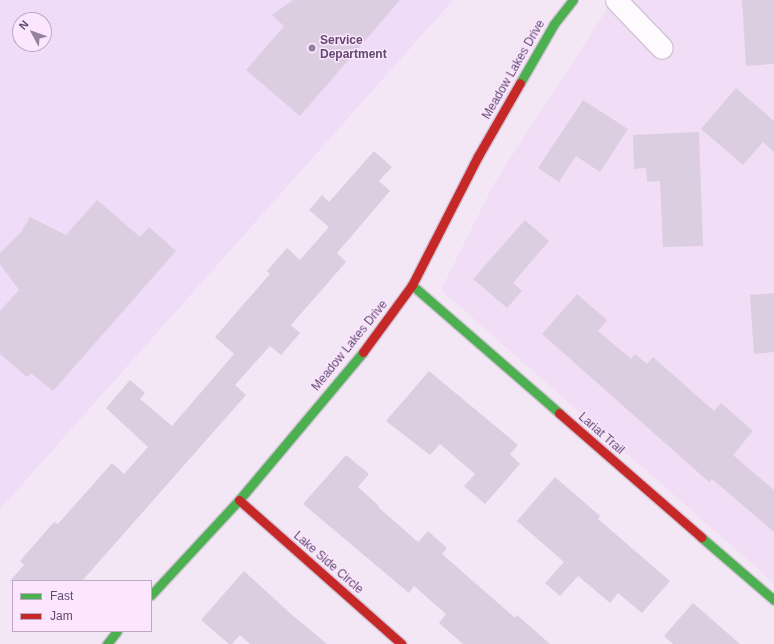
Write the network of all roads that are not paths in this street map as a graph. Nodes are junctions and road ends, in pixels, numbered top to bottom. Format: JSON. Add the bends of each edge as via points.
{"nodes":[{"id":1,"x":573,"y":0,"type":"edge"},
{"id":2,"x":616,"y":0,"type":"edge"},
{"id":3,"x":662,"y":48,"type":"dead end"},
{"id":4,"x":412,"y":285,"type":"junction"},
{"id":5,"x":239,"y":500,"type":"junction"},
{"id":6,"x":152,"y":593,"type":"edge"},
{"id":7,"x":774,"y":600,"type":"edge"},
{"id":8,"x":117,"y":632,"type":"edge"},
{"id":9,"x":106,"y":644,"type":"edge"},
{"id":10,"x":402,"y":644,"type":"edge"}],
"edges":[{"from":1,"to":4,"type":"street","name":"Meadow Lakes Drive","via":[[554,24],[478,156]]},
{"from":2,"to":3,"type":"street"},
{"from":4,"to":5,"type":"street","name":"Meadow Lakes Drive","via":[[382,329]]},
{"from":4,"to":7,"type":"street","name":"Lariat Trail"},
{"from":5,"to":6,"type":"street","name":"Meadow Lakes Drive"},
{"from":5,"to":10,"type":"street","name":"Lake Side Circle"},
{"from":8,"to":9,"type":"street"}]}
